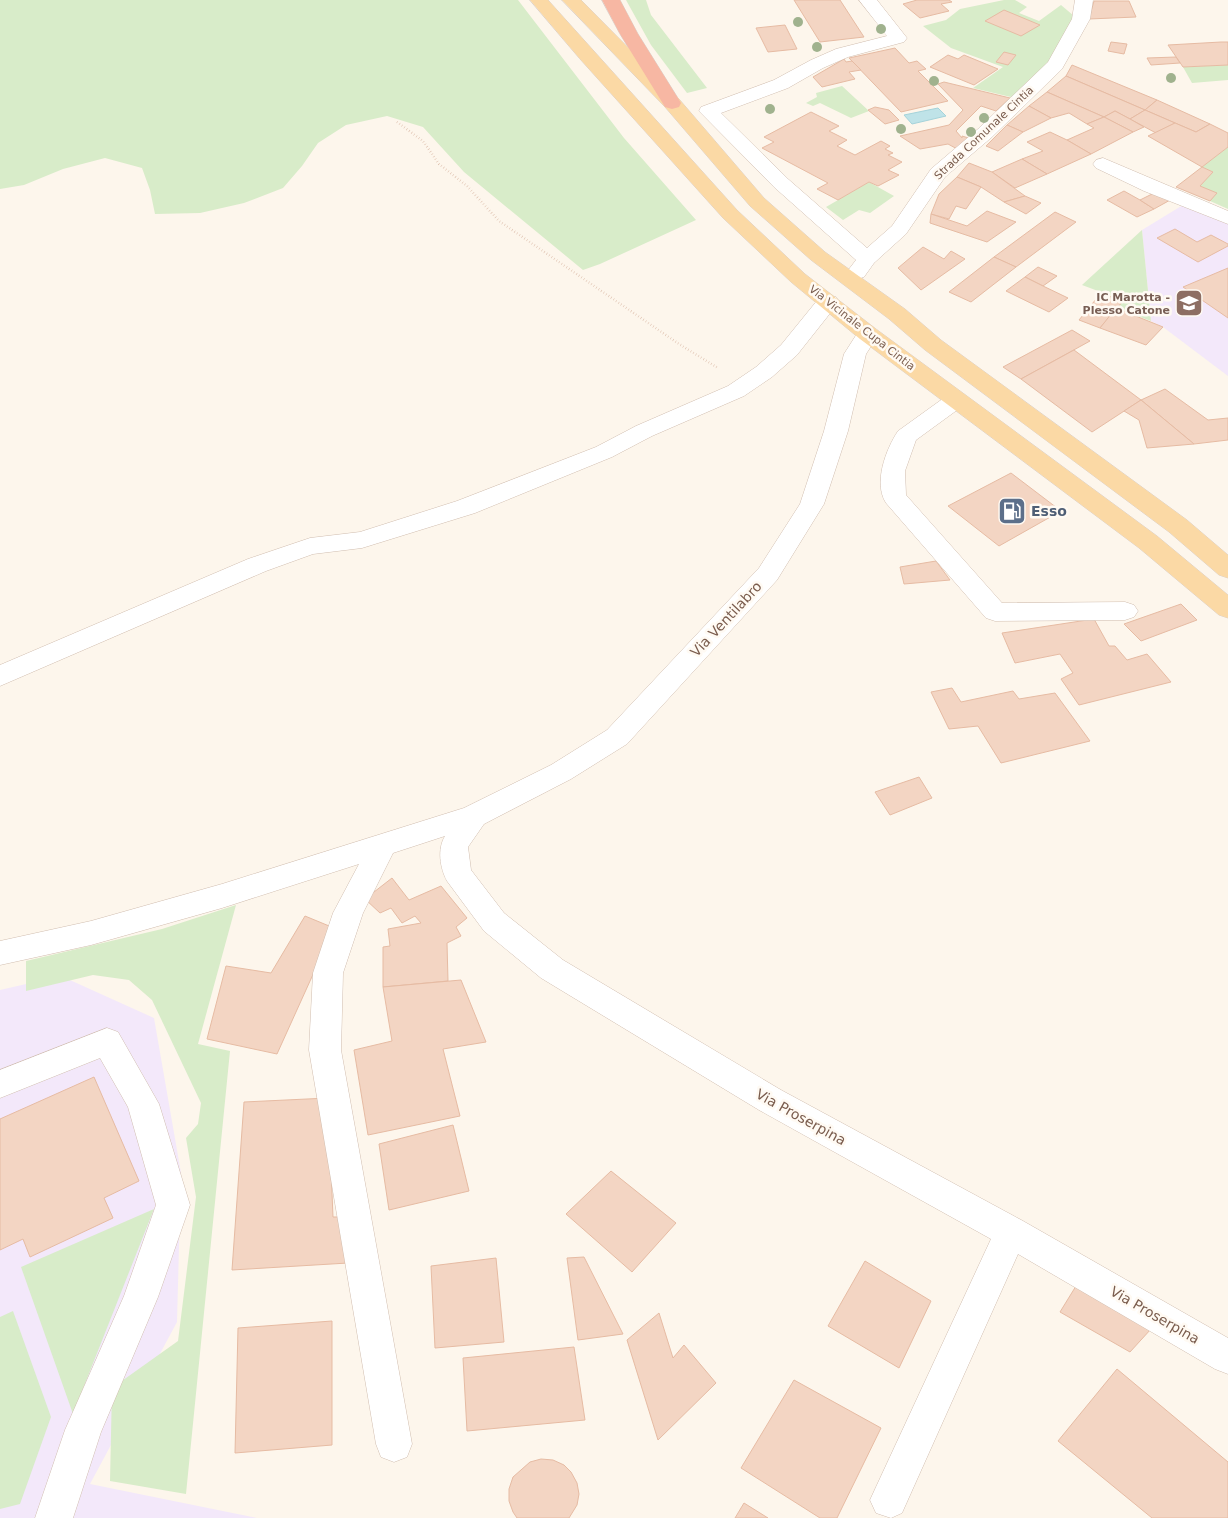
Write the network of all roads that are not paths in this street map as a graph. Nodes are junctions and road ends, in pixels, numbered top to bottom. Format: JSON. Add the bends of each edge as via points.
{"nodes":[{"id":1,"x":539,"y":0,"type":"edge"},
{"id":2,"x":571,"y":0,"type":"edge"},
{"id":3,"x":611,"y":0,"type":"edge"},
{"id":4,"x":868,"y":0,"type":"edge"},
{"id":5,"x":1084,"y":0,"type":"edge"},
{"id":6,"x":672,"y":103,"type":"junction"},
{"id":7,"x":1102,"y":164,"type":"dead end"},
{"id":8,"x":1228,"y":218,"type":"edge"},
{"id":9,"x":867,"y":259,"type":"junction"},
{"id":10,"x":851,"y":282,"type":"junction"},
{"id":11,"x":828,"y":302,"type":"junction"},
{"id":12,"x":868,"y":334,"type":"junction"},
{"id":13,"x":933,"y":345,"type":"junction"},
{"id":14,"x":956,"y":400,"type":"junction"},
{"id":15,"x":1228,"y":569,"type":"edge"},
{"id":16,"x":1228,"y":608,"type":"edge"},
{"id":17,"x":1125,"y":611,"type":"dead end"},
{"id":18,"x":0,"y":676,"type":"edge"},
{"id":19,"x":474,"y":816,"type":"junction"},
{"id":20,"x":383,"y":845,"type":"junction"},
{"id":21,"x":0,"y":953,"type":"edge"},
{"id":22,"x":0,"y":1084,"type":"edge"},
{"id":23,"x":1011,"y":1232,"type":"junction"},
{"id":24,"x":1228,"y":1357,"type":"edge"},
{"id":25,"x":394,"y":1444,"type":"dead end"},
{"id":26,"x":889,"y":1500,"type":"dead end"},
{"id":27,"x":54,"y":1518,"type":"edge"}],
"edges":[{"from":1,"to":11,"type":"main road","name":"Via Vicinale Cupa Cintia","via":[[730,214]]},
{"from":2,"to":6,"type":"main road"},
{"from":3,"to":6,"type":"highway"},
{"from":4,"to":9,"type":"street","via":[[898,38],[842,53],[781,84],[708,111],[781,183]]},
{"from":5,"to":9,"type":"street","name":"Strada Comunale Cintia","via":[[1081,19],[1056,65],[938,173],[899,230]]},
{"from":6,"to":10,"type":"main road","via":[[757,202]]},
{"from":7,"to":8,"type":"street"},
{"from":9,"to":10,"type":"street","name":"Strada Comunale Cintia"},
{"from":10,"to":13,"type":"main road","via":[[897,314]]},
{"from":11,"to":12,"type":"main road","name":"Via Vicinale Cupa Cintia"},
{"from":11,"to":18,"type":"street","via":[[789,350],[764,372],[700,408],[604,452],[466,507],[362,540],[310,546],[257,565]]},
{"from":12,"to":13,"type":"main road","via":[[883,329],[908,329]]},
{"from":12,"to":14,"type":"main road","name":"Via Vicinale Cupa Cintia"},
{"from":12,"to":19,"type":"street","name":"Via Ventilabro","via":[[855,354],[836,432],[812,504],[768,574],[617,737],[561,772]]},
{"from":13,"to":15,"type":"main road","via":[[1178,526]]},
{"from":14,"to":16,"type":"main road","name":"Via Vicinale Cupa Cintia","via":[[1148,542]]},
{"from":14,"to":17,"type":"street","via":[[906,436],[893,471],[894,498],[995,612]]},
{"from":19,"to":20,"type":"street","name":"Via Ventilabro"},
{"from":19,"to":23,"type":"street","name":"Via Proserpina","via":[[454,846],[457,874],[494,922],[552,968],[770,1100]]},
{"from":20,"to":21,"type":"street","name":"Via Ventilabro","via":[[110,928]]},
{"from":20,"to":25,"type":"street","via":[[348,913],[328,973],[325,1050]]},
{"from":22,"to":27,"type":"street","via":[[107,1041],[143,1104],[173,1205],[141,1297],[83,1430]]},
{"from":23,"to":24,"type":"street","name":"Via Proserpina"},
{"from":23,"to":26,"type":"street"}]}
